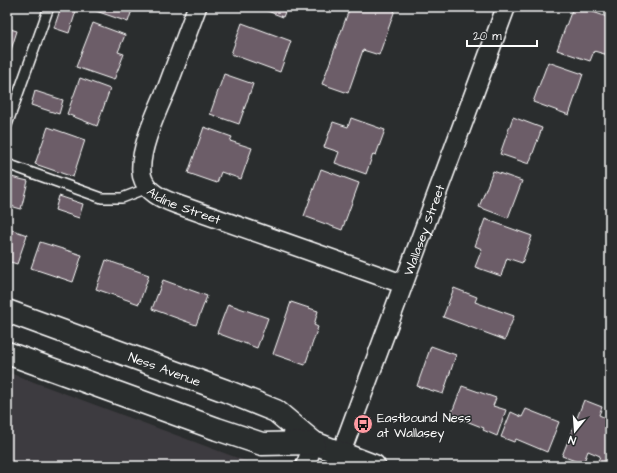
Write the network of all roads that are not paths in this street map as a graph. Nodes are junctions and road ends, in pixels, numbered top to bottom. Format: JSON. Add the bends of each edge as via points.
{"nodes":[{"id":1,"x":50,"y":7,"type":"edge"},
{"id":2,"x":198,"y":7,"type":"edge"},
{"id":3,"x":506,"y":7,"type":"edge"},
{"id":4,"x":7,"y":125,"type":"edge"},
{"id":5,"x":7,"y":164,"type":"edge"},
{"id":6,"x":148,"y":188,"type":"junction"},
{"id":7,"x":404,"y":284,"type":"junction"},
{"id":8,"x":7,"y":311,"type":"edge"},
{"id":9,"x":7,"y":353,"type":"edge"},
{"id":10,"x":314,"y":443,"type":"junction"},
{"id":11,"x":341,"y":453,"type":"junction"},
{"id":12,"x":305,"y":466,"type":"edge"},
{"id":13,"x":374,"y":466,"type":"edge"}],
"edges":[{"from":1,"to":4,"type":"lane"},
{"from":2,"to":6,"type":"street","name":"Aldine Street","via":[[147,139],[142,176]]},
{"from":3,"to":7,"type":"street","name":"Wallasey Street"},
{"from":5,"to":6,"type":"lane","via":[[102,198],[122,198]]},
{"from":6,"to":7,"type":"street","name":"Aldine Street","via":[[160,198]]},
{"from":7,"to":11,"type":"street","name":"Wallasey Street"},
{"from":8,"to":10,"type":"main road","name":"Ness Avenue","via":[[276,411]]},
{"from":9,"to":10,"type":"main road","name":"Ness Avenue","via":[[262,444]]},
{"from":10,"to":11,"type":"main road","name":"Ness Avenue"},
{"from":10,"to":12,"type":"street"},
{"from":11,"to":13,"type":"main road","name":"Ness Avenue"}]}
